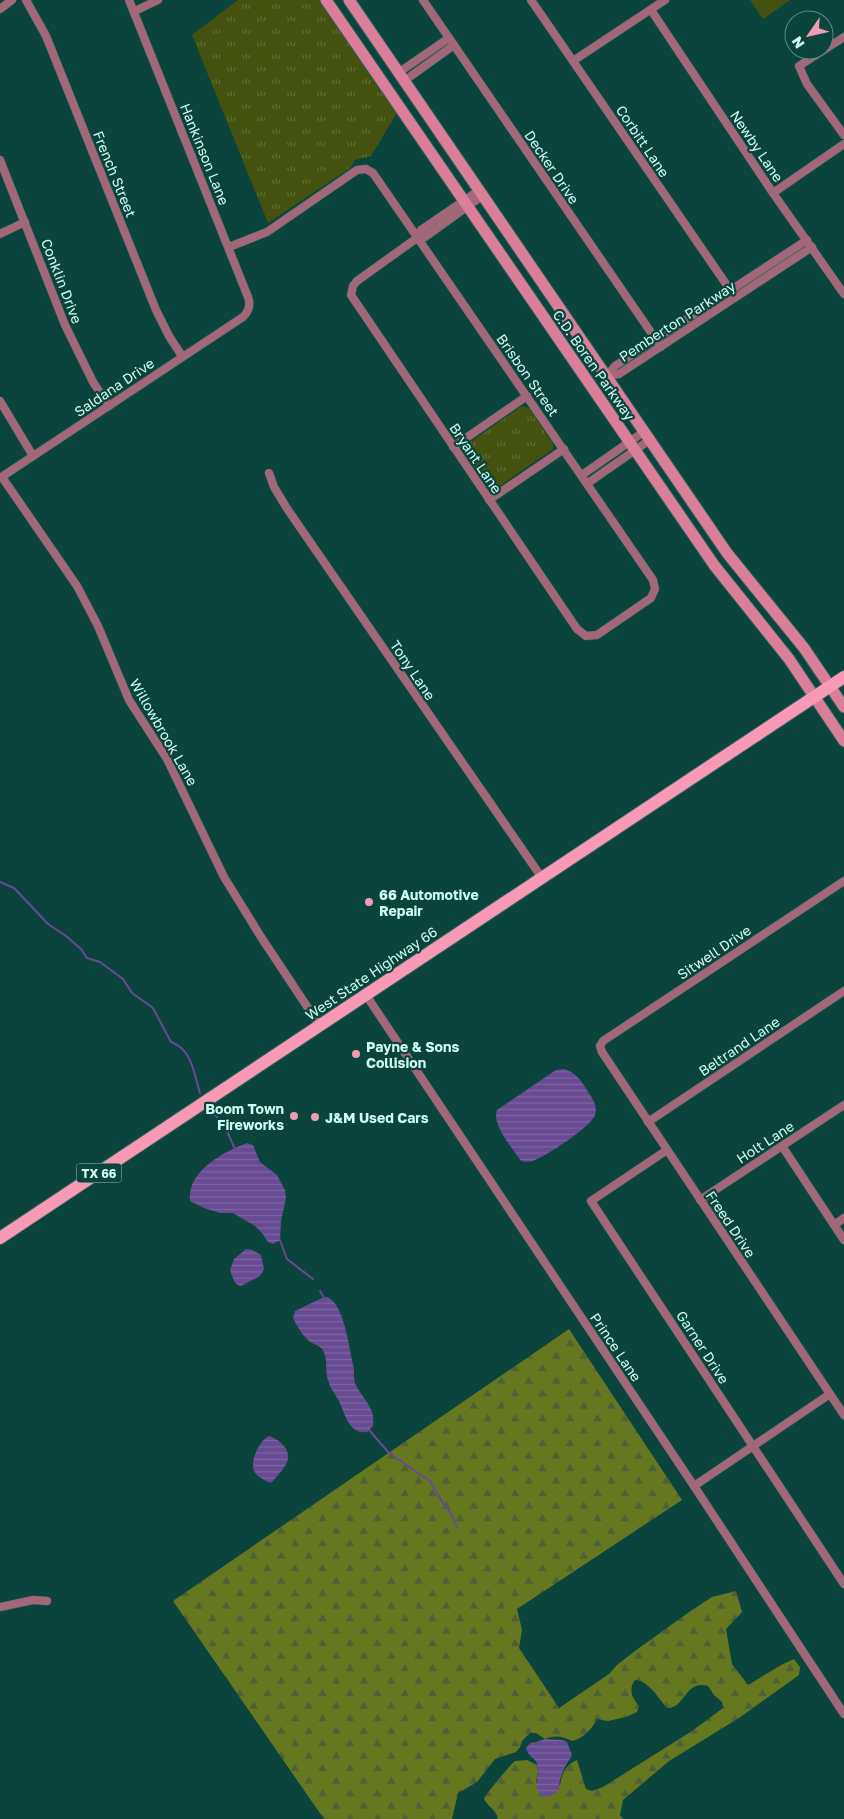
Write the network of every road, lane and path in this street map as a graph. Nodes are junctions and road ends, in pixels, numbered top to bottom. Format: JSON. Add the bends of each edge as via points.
{"nodes":[{"id":1,"x":12,"y":0,"type":"edge"},
{"id":2,"x":26,"y":0,"type":"edge"},
{"id":3,"x":130,"y":0,"type":"edge"},
{"id":4,"x":158,"y":0,"type":"edge"},
{"id":5,"x":326,"y":0,"type":"edge"},
{"id":6,"x":349,"y":0,"type":"edge"},
{"id":7,"x":422,"y":0,"type":"edge"},
{"id":8,"x":531,"y":0,"type":"edge"},
{"id":9,"x":666,"y":0,"type":"edge"},
{"id":10,"x":0,"y":9,"type":"edge"},
{"id":11,"x":651,"y":10,"type":"junction"},
{"id":12,"x":135,"y":11,"type":"junction"},
{"id":13,"x":844,"y":37,"type":"edge"},
{"id":14,"x":449,"y":38,"type":"junction"},
{"id":15,"x":454,"y":45,"type":"junction"},
{"id":16,"x":573,"y":61,"type":"junction"},
{"id":17,"x":401,"y":77,"type":"junction"},
{"id":18,"x":844,"y":135,"type":"edge"},
{"id":19,"x":844,"y":144,"type":"edge"},
{"id":20,"x":0,"y":160,"type":"edge"},
{"id":21,"x":480,"y":193,"type":"junction"},
{"id":22,"x":774,"y":193,"type":"junction"},
{"id":23,"x":465,"y":204,"type":"junction"},
{"id":24,"x":25,"y":222,"type":"junction"},
{"id":25,"x":0,"y":234,"type":"edge"},
{"id":26,"x":417,"y":238,"type":"junction"},
{"id":27,"x":807,"y":240,"type":"junction"},
{"id":28,"x":229,"y":247,"type":"junction"},
{"id":29,"x":812,"y":247,"type":"junction"},
{"id":30,"x":730,"y":290,"type":"junction"},
{"id":31,"x":844,"y":294,"type":"edge"},
{"id":32,"x":735,"y":297,"type":"junction"},
{"id":33,"x":243,"y":317,"type":"joint"},
{"id":34,"x":655,"y":339,"type":"junction"},
{"id":35,"x":661,"y":347,"type":"junction"},
{"id":36,"x":182,"y":356,"type":"junction"},
{"id":37,"x":607,"y":376,"type":"junction"},
{"id":38,"x":591,"y":388,"type":"junction"},
{"id":39,"x":527,"y":396,"type":"junction"},
{"id":40,"x":0,"y":401,"type":"edge"},
{"id":41,"x":109,"y":406,"type":"junction"},
{"id":42,"x":648,"y":435,"type":"junction"},
{"id":43,"x":631,"y":446,"type":"junction"},
{"id":44,"x":453,"y":447,"type":"junction"},
{"id":45,"x":564,"y":449,"type":"junction"},
{"id":46,"x":33,"y":456,"type":"junction"},
{"id":47,"x":269,"y":473,"type":"dead end"},
{"id":48,"x":582,"y":475,"type":"junction"},
{"id":49,"x":1,"y":478,"type":"edge"},
{"id":50,"x":588,"y":483,"type":"junction"},
{"id":51,"x":489,"y":500,"type":"junction"},
{"id":52,"x":586,"y":636,"type":"joint"},
{"id":53,"x":844,"y":677,"type":"edge"},
{"id":54,"x":830,"y":686,"type":"junction"},
{"id":55,"x":814,"y":696,"type":"junction"},
{"id":56,"x":844,"y":707,"type":"edge"},
{"id":57,"x":844,"y":741,"type":"edge"},
{"id":58,"x":542,"y":878,"type":"junction"},
{"id":59,"x":844,"y":881,"type":"edge"},
{"id":60,"x":844,"y":991,"type":"edge"},
{"id":61,"x":366,"y":995,"type":"junction"},
{"id":62,"x":320,"y":1026,"type":"junction"},
{"id":63,"x":600,"y":1046,"type":"joint"},
{"id":64,"x":844,"y":1105,"type":"edge"},
{"id":65,"x":648,"y":1122,"type":"junction"},
{"id":66,"x":782,"y":1146,"type":"junction"},
{"id":67,"x":667,"y":1150,"type":"junction"},
{"id":68,"x":700,"y":1200,"type":"junction"},
{"id":69,"x":844,"y":1218,"type":"edge"},
{"id":70,"x":834,"y":1224,"type":"junction"},
{"id":71,"x":0,"y":1238,"type":"edge"},
{"id":72,"x":844,"y":1240,"type":"edge"},
{"id":73,"x":830,"y":1394,"type":"junction"},
{"id":74,"x":844,"y":1415,"type":"edge"},
{"id":75,"x":753,"y":1446,"type":"junction"},
{"id":76,"x":694,"y":1486,"type":"junction"},
{"id":77,"x":844,"y":1584,"type":"edge"},
{"id":78,"x":47,"y":1601,"type":"dead end"},
{"id":79,"x":0,"y":1607,"type":"edge"},
{"id":80,"x":844,"y":1714,"type":"edge"}],
"edges":[{"from":1,"to":10,"type":"street"},
{"from":2,"to":36,"type":"street","name":"French Street","via":[[46,36],[156,310]]},
{"from":3,"to":12,"type":"street","name":"Hankinson Lane"},
{"from":4,"to":12,"type":"street"},
{"from":5,"to":23,"type":"street","name":"C.D. Boren Parkway"},
{"from":6,"to":17,"type":"street","name":"C.D. Boren Parkway"},
{"from":7,"to":14,"type":"street","name":"Decker Drive"},
{"from":8,"to":16,"type":"street","name":"Corbitt Lane"},
{"from":9,"to":11,"type":"street"},
{"from":11,"to":16,"type":"street"},
{"from":11,"to":22,"type":"street","name":"Newby Lane"},
{"from":12,"to":28,"type":"street","name":"Hankinson Lane"},
{"from":13,"to":18,"type":"street","via":[[799,66],[807,84]]},
{"from":14,"to":15,"type":"street","name":"Decker Drive"},
{"from":14,"to":17,"type":"street"},
{"from":15,"to":17,"type":"street"},
{"from":15,"to":34,"type":"street","name":"Decker Drive"},
{"from":16,"to":30,"type":"street","name":"Corbitt Lane"},
{"from":17,"to":21,"type":"street","name":"C.D. Boren Parkway"},
{"from":19,"to":22,"type":"street"},
{"from":20,"to":24,"type":"street","name":"Conklin Drive"},
{"from":21,"to":23,"type":"street"},
{"from":21,"to":37,"type":"street","name":"C.D. Boren Parkway"},
{"from":22,"to":27,"type":"street","name":"Newby Lane"},
{"from":23,"to":26,"type":"street","via":[[425,237]]},
{"from":23,"to":38,"type":"street","name":"C.D. Boren Parkway"},
{"from":24,"to":25,"type":"street"},
{"from":24,"to":41,"type":"street","name":"Conklin Drive","via":[[65,325],[93,382]]},
{"from":26,"to":28,"type":"street","name":"Brisbon Street","via":[[376,176],[366,169],[357,170],[266,232]]},
{"from":26,"to":39,"type":"street","name":"Brisbon Street"},
{"from":26,"to":44,"type":"street","name":"Bryant Lane","via":[[357,281],[351,291],[352,300]]},
{"from":27,"to":29,"type":"street","name":"Newby Lane"},
{"from":27,"to":30,"type":"street","name":"Pemberton Parkway"},
{"from":28,"to":33,"type":"street","name":"Hankinson Lane","via":[[250,301],[249,310]]},
{"from":29,"to":31,"type":"street","name":"Newby Lane"},
{"from":29,"to":32,"type":"street","name":"Pemberton Parkway"},
{"from":30,"to":32,"type":"street","name":"Corbitt Lane"},
{"from":30,"to":34,"type":"street","name":"Pemberton Parkway"},
{"from":32,"to":35,"type":"street","name":"Pemberton Parkway"},
{"from":33,"to":36,"type":"street","name":"Saldana Drive"},
{"from":34,"to":35,"type":"street","name":"Decker Drive"},
{"from":34,"to":37,"type":"street","name":"Pemberton Parkway","via":[[615,366]]},
{"from":35,"to":37,"type":"street","name":"Pemberton Parkway","via":[[619,374]]},
{"from":36,"to":41,"type":"street","name":"Saldana Drive"},
{"from":37,"to":38,"type":"street"},
{"from":37,"to":42,"type":"street","name":"C.D. Boren Parkway"},
{"from":38,"to":43,"type":"street","name":"C.D. Boren Parkway"},
{"from":39,"to":44,"type":"street"},
{"from":39,"to":45,"type":"street","name":"Brisbon Street"},
{"from":40,"to":46,"type":"street"},
{"from":41,"to":46,"type":"street","name":"Saldana Drive"},
{"from":42,"to":43,"type":"street"},
{"from":42,"to":54,"type":"street","name":"C.D. Boren Parkway","via":[[727,553],[804,648]]},
{"from":43,"to":48,"type":"street"},
{"from":43,"to":50,"type":"street"},
{"from":43,"to":55,"type":"street","name":"C.D. Boren Parkway","via":[[714,565],[772,636]]},
{"from":44,"to":51,"type":"street","name":"Bryant Lane"},
{"from":45,"to":48,"type":"street","name":"Brisbon Street"},
{"from":45,"to":51,"type":"street"},
{"from":46,"to":49,"type":"street","name":"Saldana Drive"},
{"from":47,"to":58,"type":"street","name":"Tony Lane","via":[[293,518]]},
{"from":48,"to":50,"type":"street","name":"Brisbon Street"},
{"from":49,"to":62,"type":"street","name":"Willowbrook Lane","via":[[77,586],[98,626],[129,700],[172,767],[224,877]]},
{"from":50,"to":52,"type":"street","name":"Brisbon Street","via":[[653,580],[655,589],[651,598],[597,635]]},
{"from":51,"to":52,"type":"street","name":"Bryant Lane","via":[[577,629]]},
{"from":53,"to":54,"type":"main road","number":"TX 66"},
{"from":54,"to":55,"type":"main road","number":"TX 66"},
{"from":54,"to":56,"type":"street","name":"C.D. Boren Parkway"},
{"from":55,"to":57,"type":"street","name":"C.D. Boren Parkway"},
{"from":55,"to":58,"type":"main road","name":"West State Highway 66","number":"TX 66"},
{"from":58,"to":61,"type":"main road","name":"West State Highway 66","number":"TX 66"},
{"from":59,"to":63,"type":"street","name":"Sitwell Drive"},
{"from":60,"to":65,"type":"street","name":"Beltrand Lane"},
{"from":61,"to":62,"type":"main road","name":"West State Highway 66","number":"TX 66"},
{"from":61,"to":76,"type":"street","name":"Prince Lane"},
{"from":62,"to":71,"type":"main road","name":"West State Highway 66","number":"TX 66"},
{"from":63,"to":65,"type":"street","name":"Freed Drive"},
{"from":64,"to":66,"type":"street","name":"Holt Lane"},
{"from":65,"to":67,"type":"street","name":"Freed Drive"},
{"from":66,"to":68,"type":"street","name":"Holt Lane"},
{"from":66,"to":70,"type":"street"},
{"from":67,"to":68,"type":"street","name":"Freed Drive"},
{"from":67,"to":75,"type":"street","name":"Garner Drive","via":[[591,1201]]},
{"from":68,"to":73,"type":"street","name":"Freed Drive"},
{"from":69,"to":70,"type":"street"},
{"from":70,"to":72,"type":"street"},
{"from":73,"to":74,"type":"street","name":"Freed Drive"},
{"from":73,"to":75,"type":"street"},
{"from":75,"to":76,"type":"street"},
{"from":75,"to":77,"type":"street","name":"Garner Drive"},
{"from":76,"to":80,"type":"street","name":"Prince Lane"},
{"from":78,"to":79,"type":"street","via":[[33,1600]]}]}
